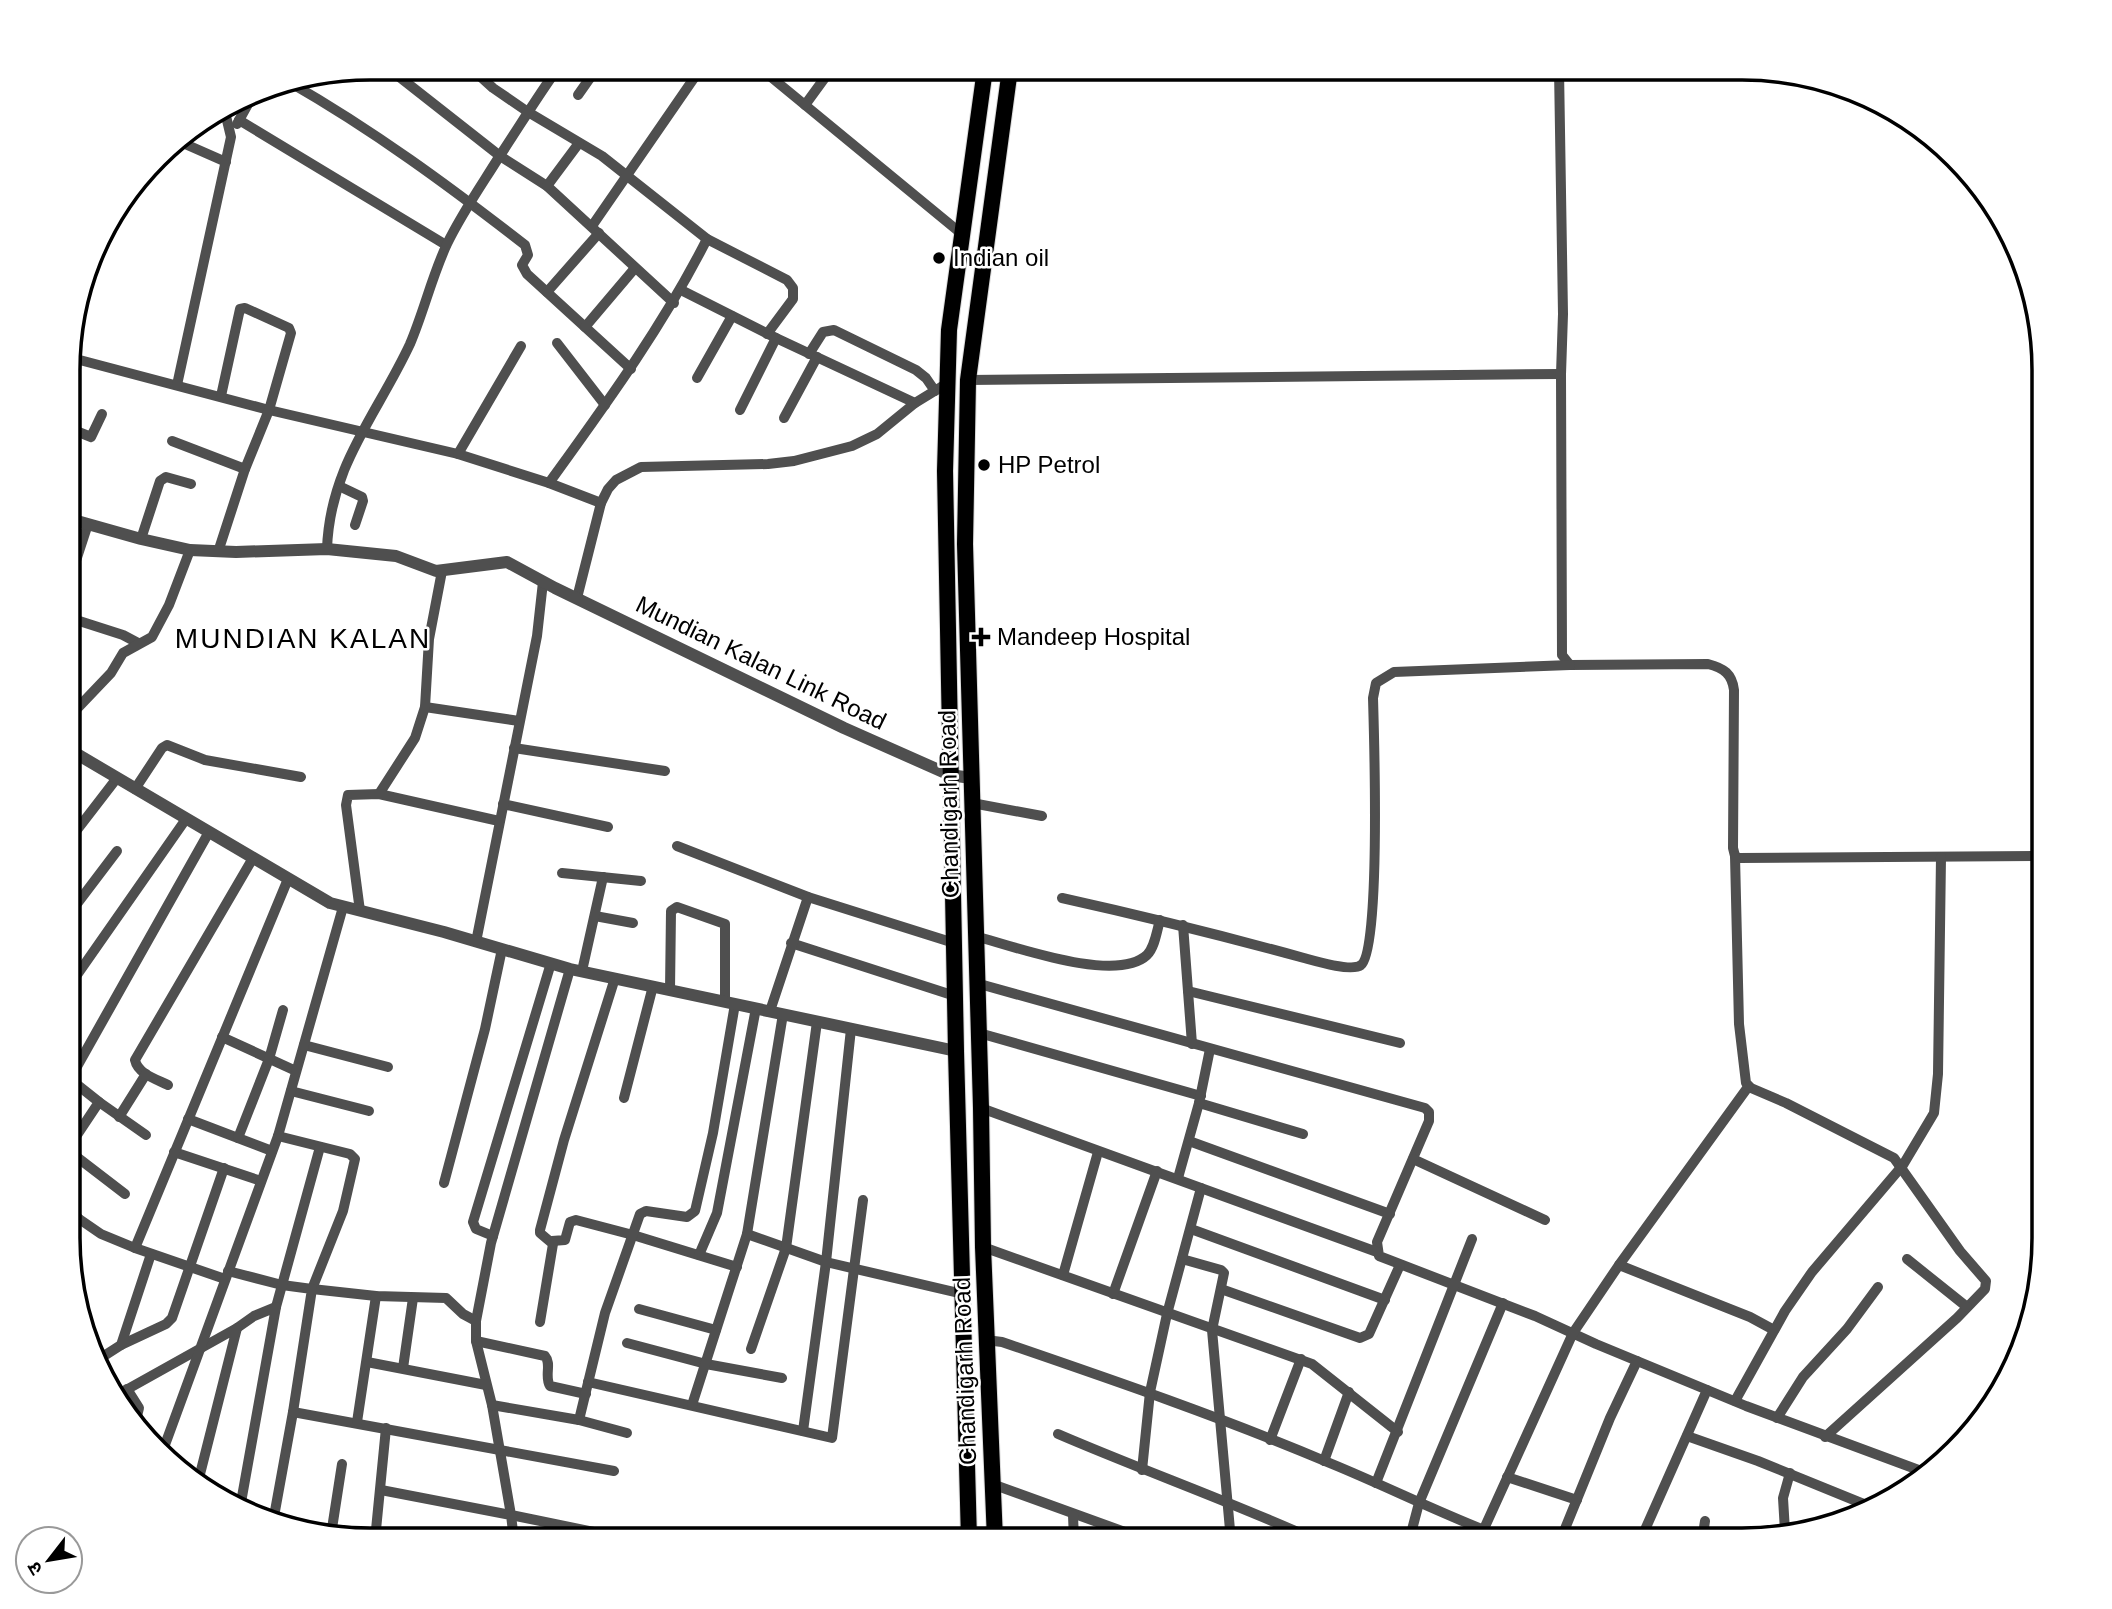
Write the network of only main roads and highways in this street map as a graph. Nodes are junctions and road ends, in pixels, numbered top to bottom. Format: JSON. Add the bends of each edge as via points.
{"nodes":[{"id":1,"x":984,"y":80,"type":"edge"},
{"id":2,"x":1009,"y":80,"type":"edge"},
{"id":3,"x":969,"y":1528,"type":"edge"},
{"id":4,"x":994,"y":1528,"type":"edge"}],
"edges":[{"from":1,"to":3,"type":"main road","name":"Chandigarh Road","via":[[941,388]]},
{"from":2,"to":4,"type":"main road","name":"Chandigarh Road","via":[[968,380],[965,544],[982,1247]]}]}
